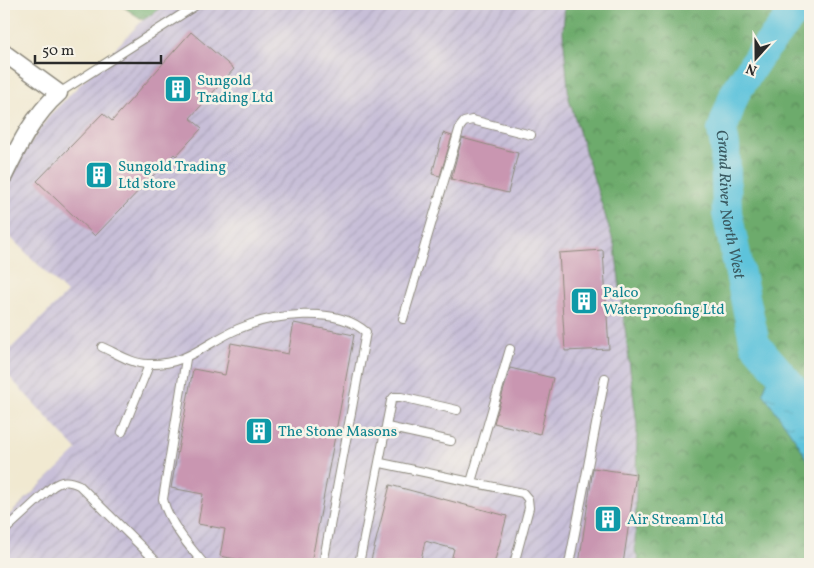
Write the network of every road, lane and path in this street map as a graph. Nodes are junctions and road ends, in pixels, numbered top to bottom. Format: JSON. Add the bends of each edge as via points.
{"nodes":[{"id":1,"x":198,"y":4,"type":"edge"},
{"id":2,"x":4,"y":53,"type":"edge"},
{"id":3,"x":59,"y":93,"type":"junction"},
{"id":4,"x":531,"y":135,"type":"dead end"},
{"id":5,"x":4,"y":176,"type":"edge"},
{"id":6,"x":403,"y":319,"type":"dead end"},
{"id":7,"x":102,"y":347,"type":"dead end"},
{"id":8,"x":510,"y":350,"type":"dead end"},
{"id":9,"x":186,"y":358,"type":"junction"},
{"id":10,"x":149,"y":364,"type":"junction"},
{"id":11,"x":605,"y":378,"type":"dead end"},
{"id":12,"x":457,"y":410,"type":"dead end"},
{"id":13,"x":387,"y":427,"type":"junction"},
{"id":14,"x":122,"y":432,"type":"dead end"},
{"id":15,"x":451,"y":441,"type":"dead end"},
{"id":16,"x":381,"y":463,"type":"junction"},
{"id":17,"x":471,"y":482,"type":"junction"},
{"id":18,"x":4,"y":531,"type":"edge"},
{"id":19,"x":159,"y":564,"type":"edge"},
{"id":20,"x":204,"y":564,"type":"edge"},
{"id":21,"x":323,"y":564,"type":"edge"},
{"id":22,"x":359,"y":564,"type":"edge"},
{"id":23,"x":514,"y":564,"type":"edge"},
{"id":24,"x":569,"y":564,"type":"edge"}],
"edges":[{"from":1,"to":3,"type":"lane"},
{"from":2,"to":3,"type":"street"},
{"from":3,"to":5,"type":"street","via":[[42,109]]},
{"from":4,"to":6,"type":"lane","via":[[472,120],[460,127]]},
{"from":7,"to":10,"type":"lane","via":[[138,363]]},
{"from":8,"to":17,"type":"lane"},
{"from":9,"to":10,"type":"lane"},
{"from":9,"to":20,"type":"lane","via":[[163,499]]},
{"from":9,"to":21,"type":"lane","via":[[239,328],[288,314],[324,316],[356,324],[366,332]]},
{"from":10,"to":14,"type":"lane"},
{"from":11,"to":24,"type":"lane"},
{"from":12,"to":13,"type":"lane","via":[[394,397]]},
{"from":13,"to":15,"type":"lane"},
{"from":13,"to":16,"type":"lane"},
{"from":16,"to":17,"type":"lane"},
{"from":16,"to":22,"type":"lane"},
{"from":17,"to":23,"type":"lane","via":[[523,493],[528,499],[529,508]]},
{"from":18,"to":19,"type":"lane","via":[[52,487],[61,481],[70,481],[79,485]]}]}
